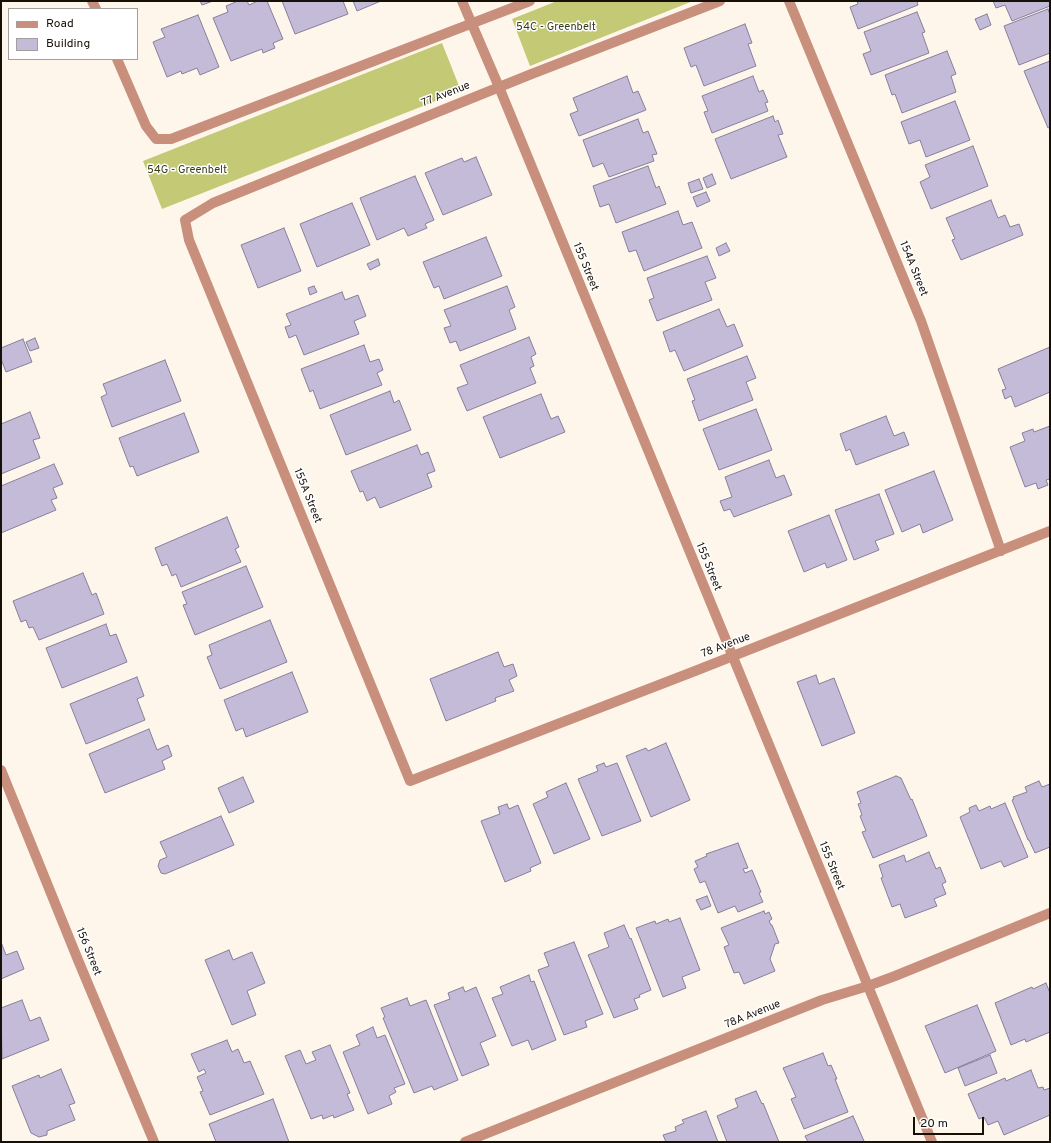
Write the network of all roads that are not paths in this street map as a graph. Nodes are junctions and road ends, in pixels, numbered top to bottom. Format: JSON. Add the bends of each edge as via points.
{"nodes":[{"id":1,"x":462,"y":1,"type":"edge"},
{"id":2,"x":530,"y":1,"type":"edge"},
{"id":3,"x":720,"y":1,"type":"edge"},
{"id":4,"x":789,"y":1,"type":"edge"},
{"id":5,"x":472,"y":24,"type":"junction"},
{"id":6,"x":117,"y":60,"type":"edge"},
{"id":7,"x":499,"y":87,"type":"junction"},
{"id":8,"x":185,"y":220,"type":"joint"},
{"id":9,"x":1050,"y":531,"type":"edge"},
{"id":10,"x":1001,"y":551,"type":"junction"},
{"id":11,"x":732,"y":657,"type":"junction"},
{"id":12,"x":1,"y":770,"type":"edge"},
{"id":13,"x":410,"y":781,"type":"joint"},
{"id":14,"x":5,"y":792,"type":"edge"},
{"id":15,"x":1050,"y":913,"type":"edge"},
{"id":16,"x":868,"y":986,"type":"junction"},
{"id":17,"x":154,"y":1142,"type":"edge"},
{"id":18,"x":465,"y":1142,"type":"edge"},
{"id":19,"x":932,"y":1142,"type":"edge"}],
"edges":[{"from":1,"to":5,"type":"street","name":"155 Street"},
{"from":2,"to":5,"type":"street"},
{"from":3,"to":7,"type":"street","name":"77 Avenue"},
{"from":4,"to":10,"type":"street","name":"154A Street","via":[[921,321]]},
{"from":5,"to":6,"type":"street","via":[[171,138],[156,139],[146,126]]},
{"from":5,"to":7,"type":"street","name":"155 Street"},
{"from":7,"to":8,"type":"street","name":"77 Avenue","via":[[213,203]]},
{"from":7,"to":11,"type":"street","name":"155 Street"},
{"from":8,"to":13,"type":"street","name":"155A Street","via":[[192,247]]},
{"from":9,"to":10,"type":"street","name":"78 Avenue"},
{"from":10,"to":11,"type":"street","name":"78 Avenue"},
{"from":11,"to":13,"type":"street","name":"78 Avenue"},
{"from":11,"to":16,"type":"street","name":"155 Street"},
{"from":12,"to":14,"type":"street","name":"156 Street"},
{"from":14,"to":17,"type":"street","name":"156 Street"},
{"from":15,"to":16,"type":"street","name":"78A Avenue"},
{"from":16,"to":18,"type":"street","name":"78A Avenue","via":[[822,1000]]},
{"from":16,"to":19,"type":"street","name":"155 Street"}]}
